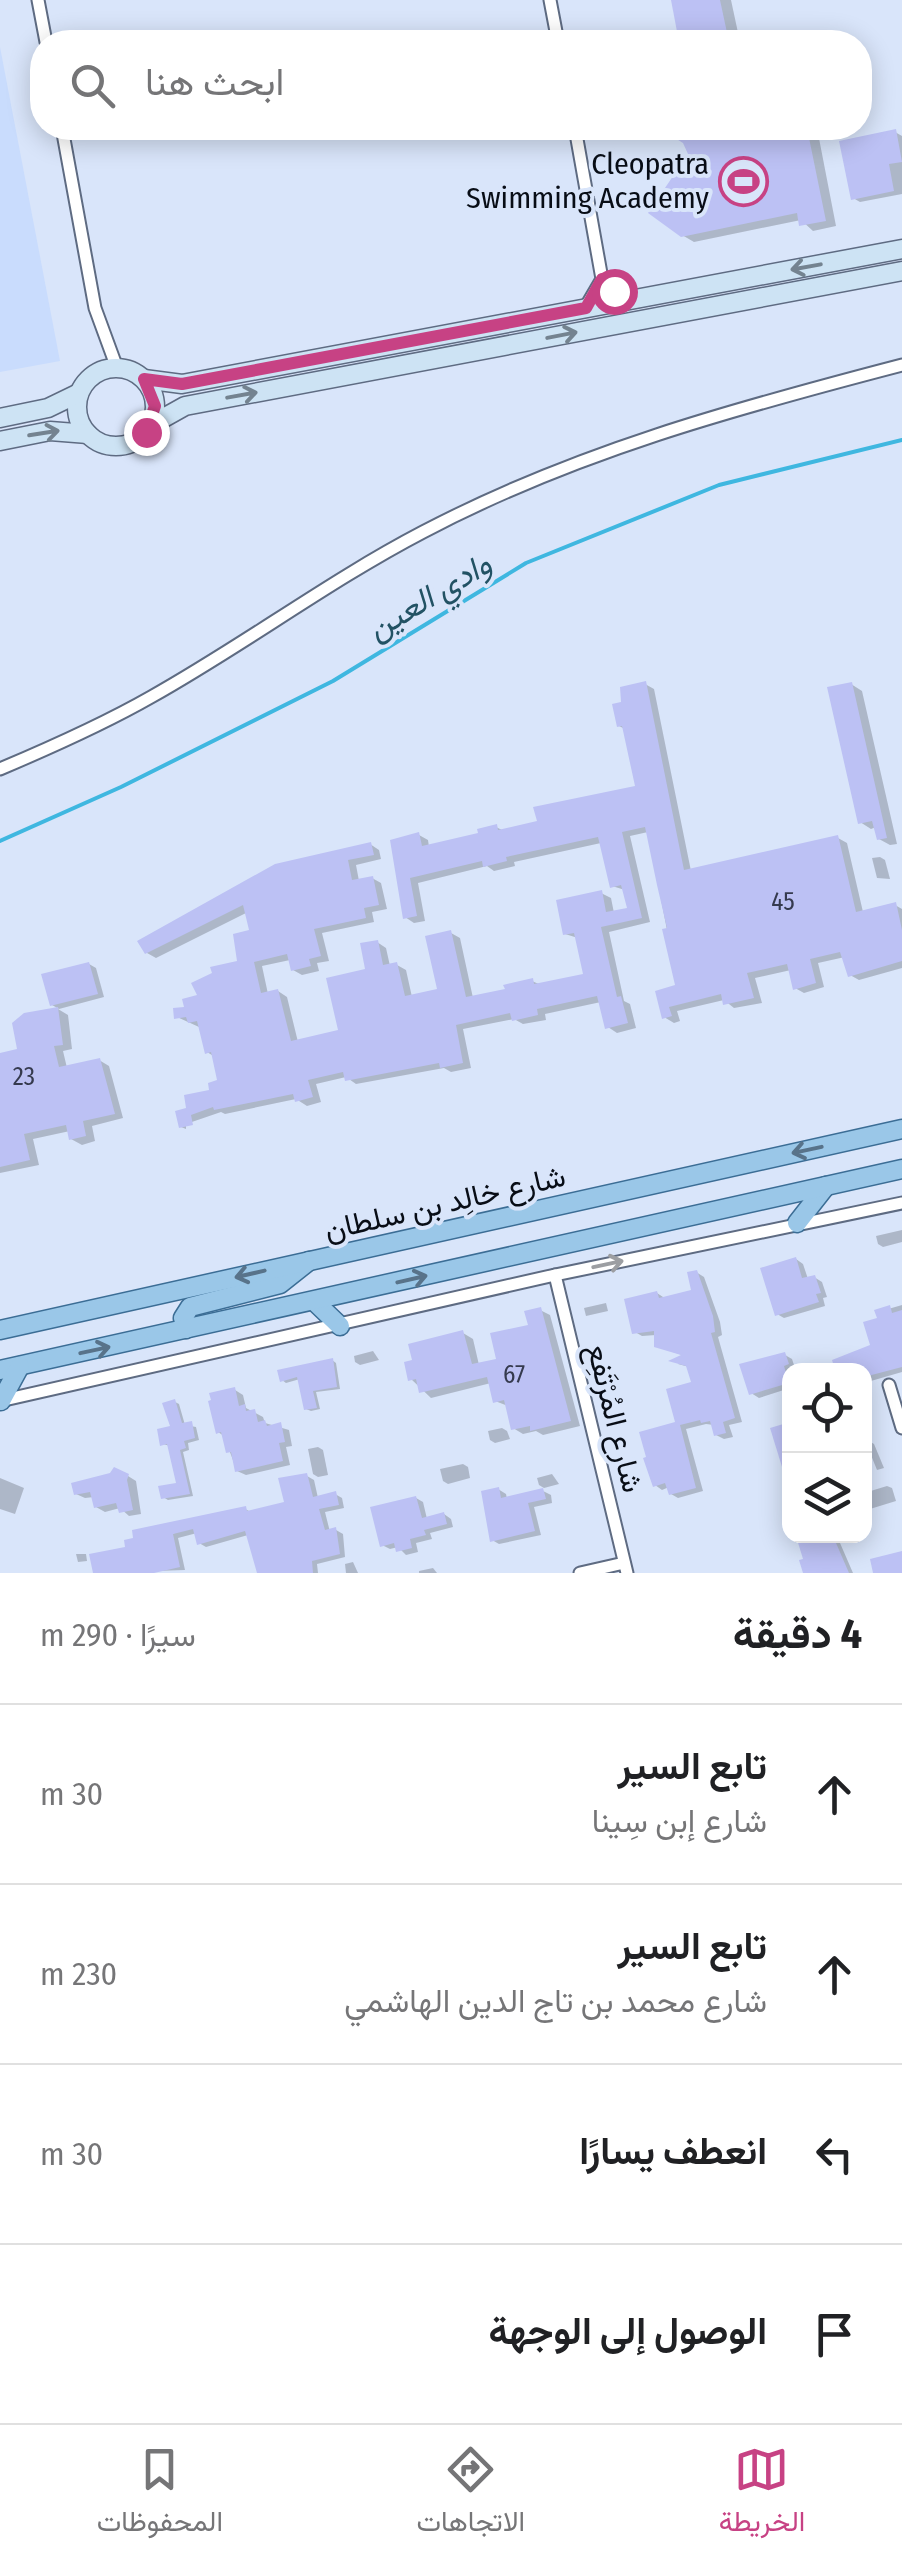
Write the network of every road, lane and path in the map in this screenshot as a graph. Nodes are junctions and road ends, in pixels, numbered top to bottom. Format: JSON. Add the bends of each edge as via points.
{"nodes":[{"id":1,"x":38,"y":0,"type":"edge"},
{"id":2,"x":550,"y":0,"type":"edge"},
{"id":3,"x":44,"y":30,"type":"edge"},
{"id":4,"x":556,"y":30,"type":"edge"},
{"id":5,"x":64,"y":140,"type":"edge"},
{"id":6,"x":577,"y":140,"type":"edge"},
{"id":7,"x":902,"y":250,"type":"edge"},
{"id":8,"x":902,"y":271,"type":"edge"},
{"id":9,"x":602,"y":279,"type":"junction"},
{"id":10,"x":630,"y":299,"type":"junction"},
{"id":11,"x":586,"y":308,"type":"junction"},
{"id":12,"x":902,"y":365,"type":"edge"},
{"id":13,"x":117,"y":368,"type":"junction"},
{"id":14,"x":144,"y":379,"type":"junction"},
{"id":15,"x":79,"y":393,"type":"junction"},
{"id":16,"x":0,"y":418,"type":"edge"},
{"id":17,"x":151,"y":424,"type":"junction"},
{"id":18,"x":88,"y":434,"type":"junction"},
{"id":19,"x":0,"y":441,"type":"edge"},
{"id":20,"x":0,"y":769,"type":"edge"},
{"id":21,"x":902,"y":1129,"type":"edge"},
{"id":22,"x":902,"y":1169,"type":"edge"},
{"id":23,"x":826,"y":1186,"type":"junction"},
{"id":24,"x":902,"y":1202,"type":"edge"},
{"id":25,"x":797,"y":1223,"type":"junction"},
{"id":26,"x":309,"y":1261,"type":"junction"},
{"id":27,"x":555,"y":1275,"type":"junction"},
{"id":28,"x":314,"y":1301,"type":"junction"},
{"id":29,"x":340,"y":1326,"type":"junction"},
{"id":30,"x":186,"y":1329,"type":"junction"},
{"id":31,"x":0,"y":1330,"type":"edge"},
{"id":32,"x":20,"y":1366,"type":"junction"},
{"id":33,"x":0,"y":1370,"type":"edge"},
{"id":34,"x":890,"y":1386,"type":"dead end"},
{"id":35,"x":0,"y":1401,"type":"edge"},
{"id":36,"x":902,"y":1428,"type":"edge"},
{"id":37,"x":626,"y":1568,"type":"edge"},
{"id":38,"x":580,"y":1573,"type":"edge"}],
"edges":[{"from":1,"to":3,"type":"street"},
{"from":2,"to":4,"type":"street"},
{"from":5,"to":13,"type":"street","via":[[95,308]]},
{"from":6,"to":9,"type":"street"},
{"from":7,"to":10,"type":"street","one_way":true},
{"from":17,"to":8,"type":"street","one_way":true,"via":[[185,406]]},
{"from":9,"to":10,"type":"street"},
{"from":9,"to":11,"type":"street"},
{"from":10,"to":11,"type":"street"},
{"from":11,"to":14,"type":"street","via":[[182,384]]},
{"from":12,"to":20,"type":"street","via":[[646,436],[518,485],[333,582],[151,697]]},
{"from":13,"to":14,"type":"street"},
{"from":13,"to":15,"type":"street","via":[[90,377]]},
{"from":14,"to":17,"type":"street","via":[[154,396]]},
{"from":15,"to":16,"type":"street"},
{"from":15,"to":18,"type":"street","via":[[79,419]]},
{"from":17,"to":18,"type":"street","via":[[122,445]]},
{"from":19,"to":18,"type":"street","one_way":true,"via":[[50,432]]},
{"from":21,"to":26,"type":"main road","name":"شارع خالِد بن سلطان","one_way":true},
{"from":22,"to":23,"type":"main road"},
{"from":23,"to":25,"type":"main road"},
{"from":28,"to":23,"type":"main road","one_way":true},
{"from":24,"to":25,"type":"street"},
{"from":27,"to":25,"type":"street","one_way":true},
{"from":26,"to":30,"type":"main road","via":[[280,1284],[190,1307],[182,1318]]},
{"from":26,"to":31,"type":"main road","name":"شارع خالِد بن سلطان","one_way":true},
{"from":27,"to":29,"type":"street"},
{"from":27,"to":37,"type":"street","name":"شارع المُرْتَفِع"},
{"from":28,"to":29,"type":"main road"},
{"from":28,"to":30,"type":"main road"},
{"from":29,"to":35,"type":"street"},
{"from":32,"to":30,"type":"main road","one_way":true},
{"from":32,"to":33,"type":"main road"},
{"from":32,"to":35,"type":"main road"},
{"from":34,"to":36,"type":"street"},
{"from":37,"to":38,"type":"street"}]}
